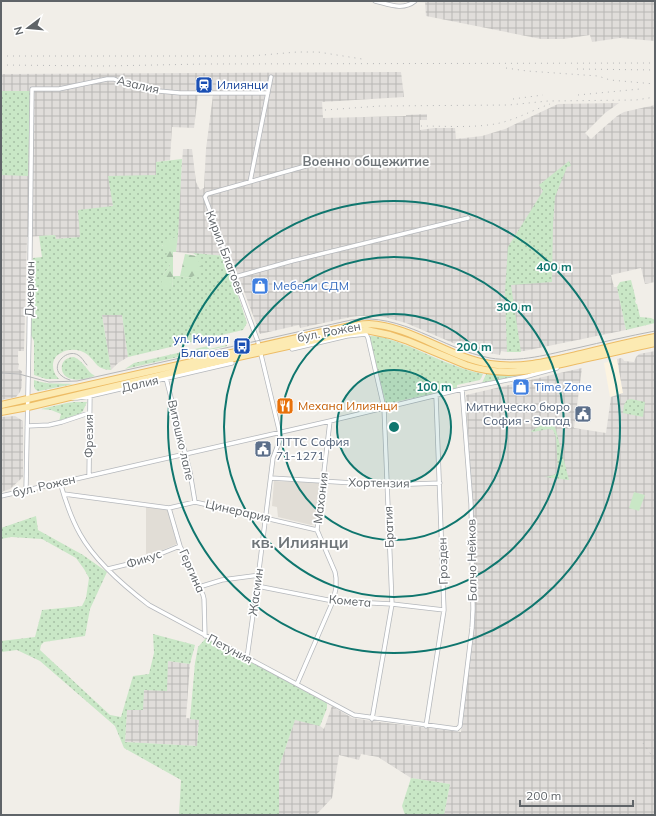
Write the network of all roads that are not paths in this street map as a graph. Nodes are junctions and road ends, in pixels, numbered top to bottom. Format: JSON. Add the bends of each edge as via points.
{"nodes":[{"id":1,"x":375,"y":1,"type":"edge"},
{"id":2,"x":415,"y":1,"type":"edge"},
{"id":3,"x":271,"y":77,"type":"dead end"},
{"id":4,"x":32,"y":89,"type":"joint"},
{"id":5,"x":268,"y":93,"type":"junction"},
{"id":6,"x":328,"y":160,"type":"dead end"},
{"id":7,"x":250,"y":182,"type":"junction"},
{"id":8,"x":468,"y":218,"type":"dead end"},
{"id":9,"x":235,"y":277,"type":"junction"},
{"id":10,"x":655,"y":337,"type":"edge"},
{"id":11,"x":655,"y":343,"type":"edge"},
{"id":12,"x":305,"y":344,"type":"junction"},
{"id":13,"x":292,"y":349,"type":"dead end"},
{"id":14,"x":260,"y":350,"type":"junction"},
{"id":15,"x":577,"y":361,"type":"junction"},
{"id":16,"x":232,"y":363,"type":"dead end"},
{"id":17,"x":216,"y":364,"type":"junction"},
{"id":18,"x":166,"y":378,"type":"junction"},
{"id":19,"x":462,"y":390,"type":"junction"},
{"id":20,"x":90,"y":396,"type":"junction"},
{"id":21,"x":436,"y":396,"type":"junction"},
{"id":22,"x":63,"y":398,"type":"junction"},
{"id":23,"x":28,"y":399,"type":"junction"},
{"id":24,"x":1,"y":405,"type":"edge"},
{"id":25,"x":28,"y":407,"type":"junction"},
{"id":26,"x":384,"y":408,"type":"junction"},
{"id":27,"x":1,"y":412,"type":"edge"},
{"id":28,"x":89,"y":412,"type":"junction"},
{"id":29,"x":330,"y":421,"type":"junction"},
{"id":30,"x":27,"y":426,"type":"junction"},
{"id":31,"x":280,"y":432,"type":"junction"},
{"id":32,"x":185,"y":454,"type":"junction"},
{"id":33,"x":89,"y":476,"type":"junction"},
{"id":34,"x":271,"y":478,"type":"junction"},
{"id":35,"x":323,"y":481,"type":"junction"},
{"id":36,"x":60,"y":482,"type":"junction"},
{"id":37,"x":440,"y":483,"type":"junction"},
{"id":38,"x":387,"y":485,"type":"junction"},
{"id":39,"x":26,"y":489,"type":"junction"},
{"id":40,"x":64,"y":494,"type":"junction"},
{"id":41,"x":1,"y":496,"type":"edge"},
{"id":42,"x":195,"y":502,"type":"junction"},
{"id":43,"x":169,"y":508,"type":"junction"},
{"id":44,"x":266,"y":518,"type":"junction"},
{"id":45,"x":317,"y":530,"type":"junction"},
{"id":46,"x":180,"y":546,"type":"junction"},
{"id":47,"x":108,"y":569,"type":"junction"},
{"id":48,"x":259,"y":576,"type":"junction"},
{"id":49,"x":257,"y":586,"type":"junction"},
{"id":50,"x":199,"y":587,"type":"junction"},
{"id":51,"x":333,"y":600,"type":"junction"},
{"id":52,"x":392,"y":604,"type":"junction"},
{"id":53,"x":444,"y":610,"type":"junction"},
{"id":54,"x":205,"y":636,"type":"junction"},
{"id":55,"x":246,"y":658,"type":"junction"},
{"id":56,"x":297,"y":684,"type":"junction"},
{"id":57,"x":372,"y":719,"type":"junction"},
{"id":58,"x":426,"y":726,"type":"junction"},
{"id":59,"x":458,"y":729,"type":"joint"}],
"edges":[{"from":1,"to":2,"type":"street","via":[[400,6]]},
{"from":3,"to":5,"type":"street"},
{"from":4,"to":5,"type":"street","name":"Азалия","via":[[59,89],[114,79],[155,91]]},
{"from":4,"to":23,"type":"street","name":"Джерман"},
{"from":5,"to":7,"type":"street"},
{"from":6,"to":7,"type":"street","name":"Кирил Благоев"},
{"from":7,"to":9,"type":"street","name":"Кирил Благоев","via":[[207,194],[205,197]]},
{"from":8,"to":9,"type":"street"},
{"from":9,"to":14,"type":"street","name":"Кирил Благоев"},
{"from":10,"to":14,"type":"main road","name":"бул. Рожен","via":[[517,366],[475,360],[399,330],[373,324],[348,326]]},
{"from":11,"to":15,"type":"main road","name":"бул. Рожен"},
{"from":12,"to":13,"type":"street"},
{"from":12,"to":14,"type":"main road","name":"бул. Рожен"},
{"from":12,"to":15,"type":"main road","name":"бул. Рожен","via":[[366,330],[397,337],[466,365],[492,371],[525,372]]},
{"from":12,"to":26,"type":"street","name":"Братия","via":[[367,335]]},
{"from":14,"to":17,"type":"main road","name":"бул. Рожен"},
{"from":14,"to":23,"type":"main road","name":"бул. Рожен"},
{"from":14,"to":31,"type":"street","name":"Кирил Благоев"},
{"from":15,"to":19,"type":"street","name":"бул. Рожен","via":[[548,371]]},
{"from":16,"to":17,"type":"street","name":"Далия"},
{"from":17,"to":18,"type":"street","name":"Далия"},
{"from":17,"to":22,"type":"main road","name":"бул. Рожен"},
{"from":18,"to":20,"type":"street","name":"Далия"},
{"from":18,"to":32,"type":"street","name":"Витошко лале"},
{"from":19,"to":21,"type":"street","name":"бул. Рожен"},
{"from":19,"to":59,"type":"street","name":"Балчо Нейков","via":[[471,504],[473,609]]},
{"from":20,"to":22,"type":"street","name":"Далия"},
{"from":20,"to":28,"type":"street","name":"Фрезия"},
{"from":21,"to":26,"type":"street","name":"бул. Рожен"},
{"from":21,"to":37,"type":"street","name":"Грозден"},
{"from":22,"to":25,"type":"main road","name":"бул. Рожен"},
{"from":23,"to":24,"type":"main road","name":"бул. Рожен"},
{"from":23,"to":25,"type":"street","name":"Джерман"},
{"from":25,"to":27,"type":"main road","name":"бул. Рожен"},
{"from":25,"to":30,"type":"street","name":"Джерман"},
{"from":26,"to":29,"type":"street","name":"бул. Рожен"},
{"from":26,"to":38,"type":"street","name":"Братия"},
{"from":28,"to":30,"type":"street","via":[[49,425]]},
{"from":28,"to":33,"type":"street","name":"Фрезия"},
{"from":29,"to":31,"type":"street","name":"бул. Рожен"},
{"from":29,"to":35,"type":"street","name":"Махония"},
{"from":30,"to":39,"type":"street","name":"Джерман"},
{"from":31,"to":32,"type":"street","name":"бул. Рожен"},
{"from":31,"to":34,"type":"street","name":"Жасмин"},
{"from":32,"to":33,"type":"street","name":"бул. Рожен"},
{"from":32,"to":42,"type":"street","name":"Витошко лале"},
{"from":33,"to":36,"type":"street","name":"бул. Рожен"},
{"from":34,"to":35,"type":"street","name":"Хортензия"},
{"from":34,"to":44,"type":"street","name":"Жасмин"},
{"from":35,"to":38,"type":"street","name":"Хортензия"},
{"from":35,"to":45,"type":"street","name":"Махония"},
{"from":36,"to":39,"type":"street","name":"бул. Рожен"},
{"from":36,"to":40,"type":"street","name":"Петуния"},
{"from":37,"to":38,"type":"street","name":"Хортензия"},
{"from":37,"to":53,"type":"street","name":"Грозден"},
{"from":38,"to":52,"type":"street","name":"Братия"},
{"from":39,"to":41,"type":"street","name":"бул. Рожен"},
{"from":40,"to":43,"type":"street","name":"Цинерария"},
{"from":40,"to":47,"type":"street","name":"Петуния","via":[[80,533]]},
{"from":42,"to":43,"type":"street","name":"Цинерария"},
{"from":42,"to":44,"type":"street","name":"Цинерария"},
{"from":43,"to":46,"type":"street","name":"Гергина"},
{"from":44,"to":45,"type":"street","name":"Цинерария"},
{"from":44,"to":48,"type":"street","name":"Жасмин"},
{"from":45,"to":51,"type":"street","name":"Махония","via":[[336,578]]},
{"from":46,"to":47,"type":"street","name":"Фикус","via":[[146,560]]},
{"from":46,"to":50,"type":"street","name":"Гергина"},
{"from":47,"to":54,"type":"street","name":"Петуния","via":[[149,605]]},
{"from":48,"to":49,"type":"street","name":"Жасмин"},
{"from":48,"to":50,"type":"street","via":[[222,580]]},
{"from":49,"to":51,"type":"street","name":"Комета"},
{"from":49,"to":55,"type":"street","name":"Жасмин"},
{"from":50,"to":54,"type":"street","name":"Гергина","via":[[204,600]]},
{"from":51,"to":52,"type":"street","name":"Комета"},
{"from":51,"to":56,"type":"street","name":"Махония"},
{"from":52,"to":53,"type":"street","name":"Комета"},
{"from":52,"to":57,"type":"street","name":"Братия"},
{"from":53,"to":58,"type":"street","name":"Грозден"},
{"from":54,"to":55,"type":"street","name":"Петуния"},
{"from":55,"to":56,"type":"street","name":"Петуния"},
{"from":56,"to":57,"type":"street","name":"Петуния","via":[[352,715]]},
{"from":57,"to":58,"type":"street","name":"Петуния"},
{"from":58,"to":59,"type":"street","name":"Петуния"}]}
